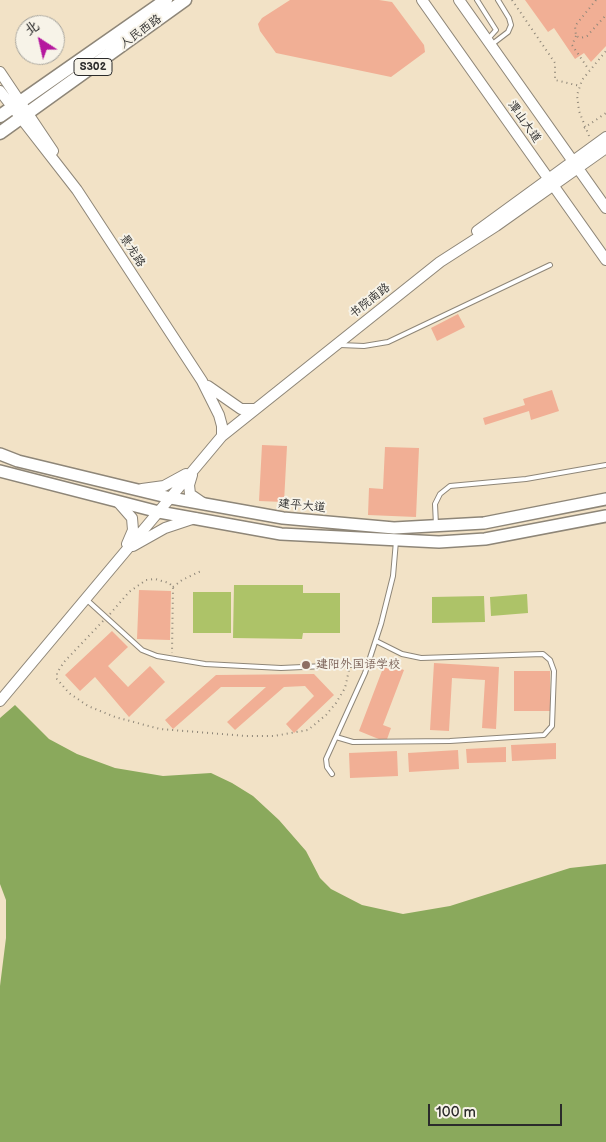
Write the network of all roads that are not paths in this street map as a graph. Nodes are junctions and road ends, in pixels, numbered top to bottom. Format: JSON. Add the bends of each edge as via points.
{"nodes":[{"id":1,"x":166,"y":0,"type":"edge"},
{"id":2,"x":185,"y":0,"type":"edge"},
{"id":3,"x":422,"y":0,"type":"edge"},
{"id":4,"x":459,"y":0,"type":"edge"},
{"id":5,"x":478,"y":0,"type":"edge"},
{"id":6,"x":498,"y":0,"type":"edge"},
{"id":7,"x":489,"y":42,"type":"junction"},
{"id":8,"x":0,"y":72,"type":"edge"},
{"id":9,"x":0,"y":90,"type":"edge"},
{"id":10,"x":17,"y":104,"type":"junction"},
{"id":11,"x":0,"y":116,"type":"edge"},
{"id":12,"x":25,"y":116,"type":"junction"},
{"id":13,"x":0,"y":133,"type":"edge"},
{"id":14,"x":606,"y":137,"type":"edge"},
{"id":15,"x":606,"y":148,"type":"edge"},
{"id":16,"x":575,"y":164,"type":"junction"},
{"id":17,"x":551,"y":182,"type":"junction"},
{"id":18,"x":606,"y":208,"type":"edge"},
{"id":19,"x":606,"y":260,"type":"edge"},
{"id":20,"x":550,"y":265,"type":"dead end"},
{"id":21,"x":335,"y":344,"type":"junction"},
{"id":22,"x":202,"y":381,"type":"junction"},
{"id":23,"x":253,"y":409,"type":"junction"},
{"id":24,"x":222,"y":436,"type":"junction"},
{"id":25,"x":0,"y":454,"type":"edge"},
{"id":26,"x":606,"y":465,"type":"edge"},
{"id":27,"x":196,"y":468,"type":"junction"},
{"id":28,"x":0,"y":471,"type":"edge"},
{"id":29,"x":137,"y":490,"type":"junction"},
{"id":30,"x":171,"y":498,"type":"junction"},
{"id":31,"x":606,"y":499,"type":"edge"},
{"id":32,"x":118,"y":502,"type":"junction"},
{"id":33,"x":207,"y":505,"type":"junction"},
{"id":34,"x":159,"y":512,"type":"junction"},
{"id":35,"x":606,"y":516,"type":"edge"},
{"id":36,"x":195,"y":518,"type":"junction"},
{"id":37,"x":437,"y":528,"type":"junction"},
{"id":38,"x":396,"y":541,"type":"junction"},
{"id":39,"x":124,"y":552,"type":"junction"},
{"id":40,"x":86,"y":599,"type":"junction"},
{"id":41,"x":376,"y":641,"type":"junction"},
{"id":42,"x":368,"y":664,"type":"junction"},
{"id":43,"x":0,"y":700,"type":"edge"},
{"id":44,"x":336,"y":737,"type":"junction"},
{"id":45,"x":332,"y":774,"type":"dead end"}],
"edges":[{"from":1,"to":10,"type":"highway","name":"人民西路","number":"S302"},
{"from":2,"to":12,"type":"highway","name":"人民西路","number":"S302"},
{"from":3,"to":17,"type":"main road","name":"潭山大道"},
{"from":4,"to":7,"type":"main road","name":"潭山大道"},
{"from":5,"to":7,"type":"lane","via":[[496,30]]},
{"from":6,"to":7,"type":"lane","via":[[510,18],[511,26],[508,32]]},
{"from":7,"to":16,"type":"main road","name":"潭山大道"},
{"from":8,"to":10,"type":"main road"},
{"from":9,"to":10,"type":"main road"},
{"from":10,"to":11,"type":"highway","name":"人民西路","number":"S302"},
{"from":10,"to":12,"type":"main road","name":"景龙路"},
{"from":12,"to":13,"type":"highway","name":"人民西路","number":"S302"},
{"from":12,"to":22,"type":"main road","name":"景龙路"},
{"from":14,"to":16,"type":"main road"},
{"from":15,"to":16,"type":"main road"},
{"from":16,"to":17,"type":"main road","name":"书院南路"},
{"from":16,"to":18,"type":"main road","name":"潭山大道"},
{"from":17,"to":19,"type":"main road","name":"潭山大道"},
{"from":17,"to":21,"type":"main road","name":"书院南路","via":[[491,220]]},
{"from":20,"to":21,"type":"lane","via":[[388,342],[364,346]]},
{"from":21,"to":23,"type":"main road","name":"书院南路"},
{"from":22,"to":23,"type":"main road","via":[[241,409]]},
{"from":22,"to":24,"type":"main road","name":"景龙路","via":[[219,415]]},
{"from":23,"to":24,"type":"main road","name":"书院南路"},
{"from":24,"to":27,"type":"main road","name":"书院南路"},
{"from":25,"to":29,"type":"main road","name":"建平大道"},
{"from":26,"to":37,"type":"lane","via":[[526,480],[450,486],[440,494],[435,504]]},
{"from":27,"to":29,"type":"main road","via":[[164,486]]},
{"from":27,"to":30,"type":"main road","name":"书院南路"},
{"from":27,"to":33,"type":"main road","via":[[188,490],[192,498]]},
{"from":28,"to":32,"type":"main road"},
{"from":29,"to":30,"type":"main road","name":"建平大道"},
{"from":30,"to":33,"type":"main road","name":"建平大道"},
{"from":30,"to":34,"type":"main road","name":"书院南路"},
{"from":31,"to":37,"type":"main road","name":"建平大道","via":[[484,523]]},
{"from":32,"to":34,"type":"main road"},
{"from":32,"to":39,"type":"main road","via":[[127,509],[133,524]]},
{"from":33,"to":37,"type":"main road","name":"建平大道","via":[[283,518],[394,528]]},
{"from":34,"to":36,"type":"main road"},
{"from":34,"to":39,"type":"main road","name":"书院南路"},
{"from":35,"to":38,"type":"main road","via":[[485,539]]},
{"from":36,"to":38,"type":"main road","via":[[281,534]]},
{"from":36,"to":39,"type":"main road","via":[[156,532]]},
{"from":38,"to":41,"type":"lane","via":[[393,576]]},
{"from":39,"to":40,"type":"main road","name":"书院南路"},
{"from":40,"to":42,"type":"lane","via":[[142,650],[172,658],[205,664],[280,668]]},
{"from":40,"to":43,"type":"main road","name":"书院南路"},
{"from":41,"to":42,"type":"lane"},
{"from":41,"to":44,"type":"lane","via":[[402,654],[421,658],[543,654],[550,660],[554,671],[552,726],[544,735],[450,741],[353,742]]},
{"from":42,"to":44,"type":"lane"},
{"from":44,"to":45,"type":"lane","via":[[326,759]]}]}
